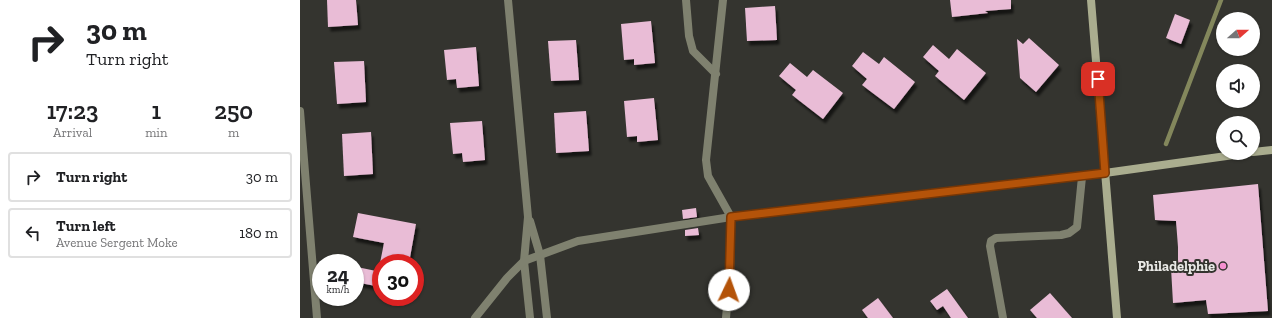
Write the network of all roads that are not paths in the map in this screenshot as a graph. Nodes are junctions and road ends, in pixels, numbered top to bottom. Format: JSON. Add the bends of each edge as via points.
{"nodes":[{"id":1,"x":508,"y":0,"type":"edge"},
{"id":2,"x":686,"y":0,"type":"edge"},
{"id":3,"x":723,"y":0,"type":"edge"},
{"id":4,"x":1091,"y":0,"type":"edge"},
{"id":5,"x":716,"y":74,"type":"junction"},
{"id":6,"x":300,"y":110,"type":"edge"},
{"id":7,"x":1272,"y":150,"type":"edge"},
{"id":8,"x":1260,"y":151,"type":"edge"},
{"id":9,"x":1216,"y":157,"type":"edge"},
{"id":10,"x":1105,"y":173,"type":"junction"},
{"id":11,"x":1082,"y":177,"type":"junction"},
{"id":12,"x":528,"y":217,"type":"junction"},
{"id":13,"x":731,"y":217,"type":"junction"},
{"id":14,"x":540,"y":255,"type":"junction"},
{"id":15,"x":524,"y":261,"type":"junction"},
{"id":16,"x":317,"y":318,"type":"edge"},
{"id":17,"x":476,"y":318,"type":"edge"},
{"id":18,"x":530,"y":318,"type":"edge"},
{"id":19,"x":547,"y":318,"type":"edge"},
{"id":20,"x":726,"y":318,"type":"edge"},
{"id":21,"x":1003,"y":318,"type":"edge"},
{"id":22,"x":1117,"y":318,"type":"edge"}],
"edges":[{"from":1,"to":12,"type":"street"},
{"from":2,"to":5,"type":"street","via":[[693,51]]},
{"from":3,"to":5,"type":"street"},
{"from":4,"to":10,"type":"main road"},
{"from":5,"to":13,"type":"street","via":[[706,160],[708,176]]},
{"from":6,"to":16,"type":"street"},
{"from":7,"to":8,"type":"main road"},
{"from":9,"to":10,"type":"main road"},
{"from":10,"to":11,"type":"street"},
{"from":10,"to":22,"type":"main road"},
{"from":11,"to":13,"type":"street"},
{"from":11,"to":21,"type":"street","via":[[1077,227],[1069,233],[996,238],[991,241]]},
{"from":12,"to":14,"type":"street"},
{"from":12,"to":15,"type":"street"},
{"from":13,"to":14,"type":"street","via":[[578,241]]},
{"from":13,"to":20,"type":"street"},
{"from":14,"to":15,"type":"street"},
{"from":14,"to":19,"type":"street"},
{"from":15,"to":17,"type":"street","via":[[507,278]]},
{"from":15,"to":18,"type":"street"}]}
